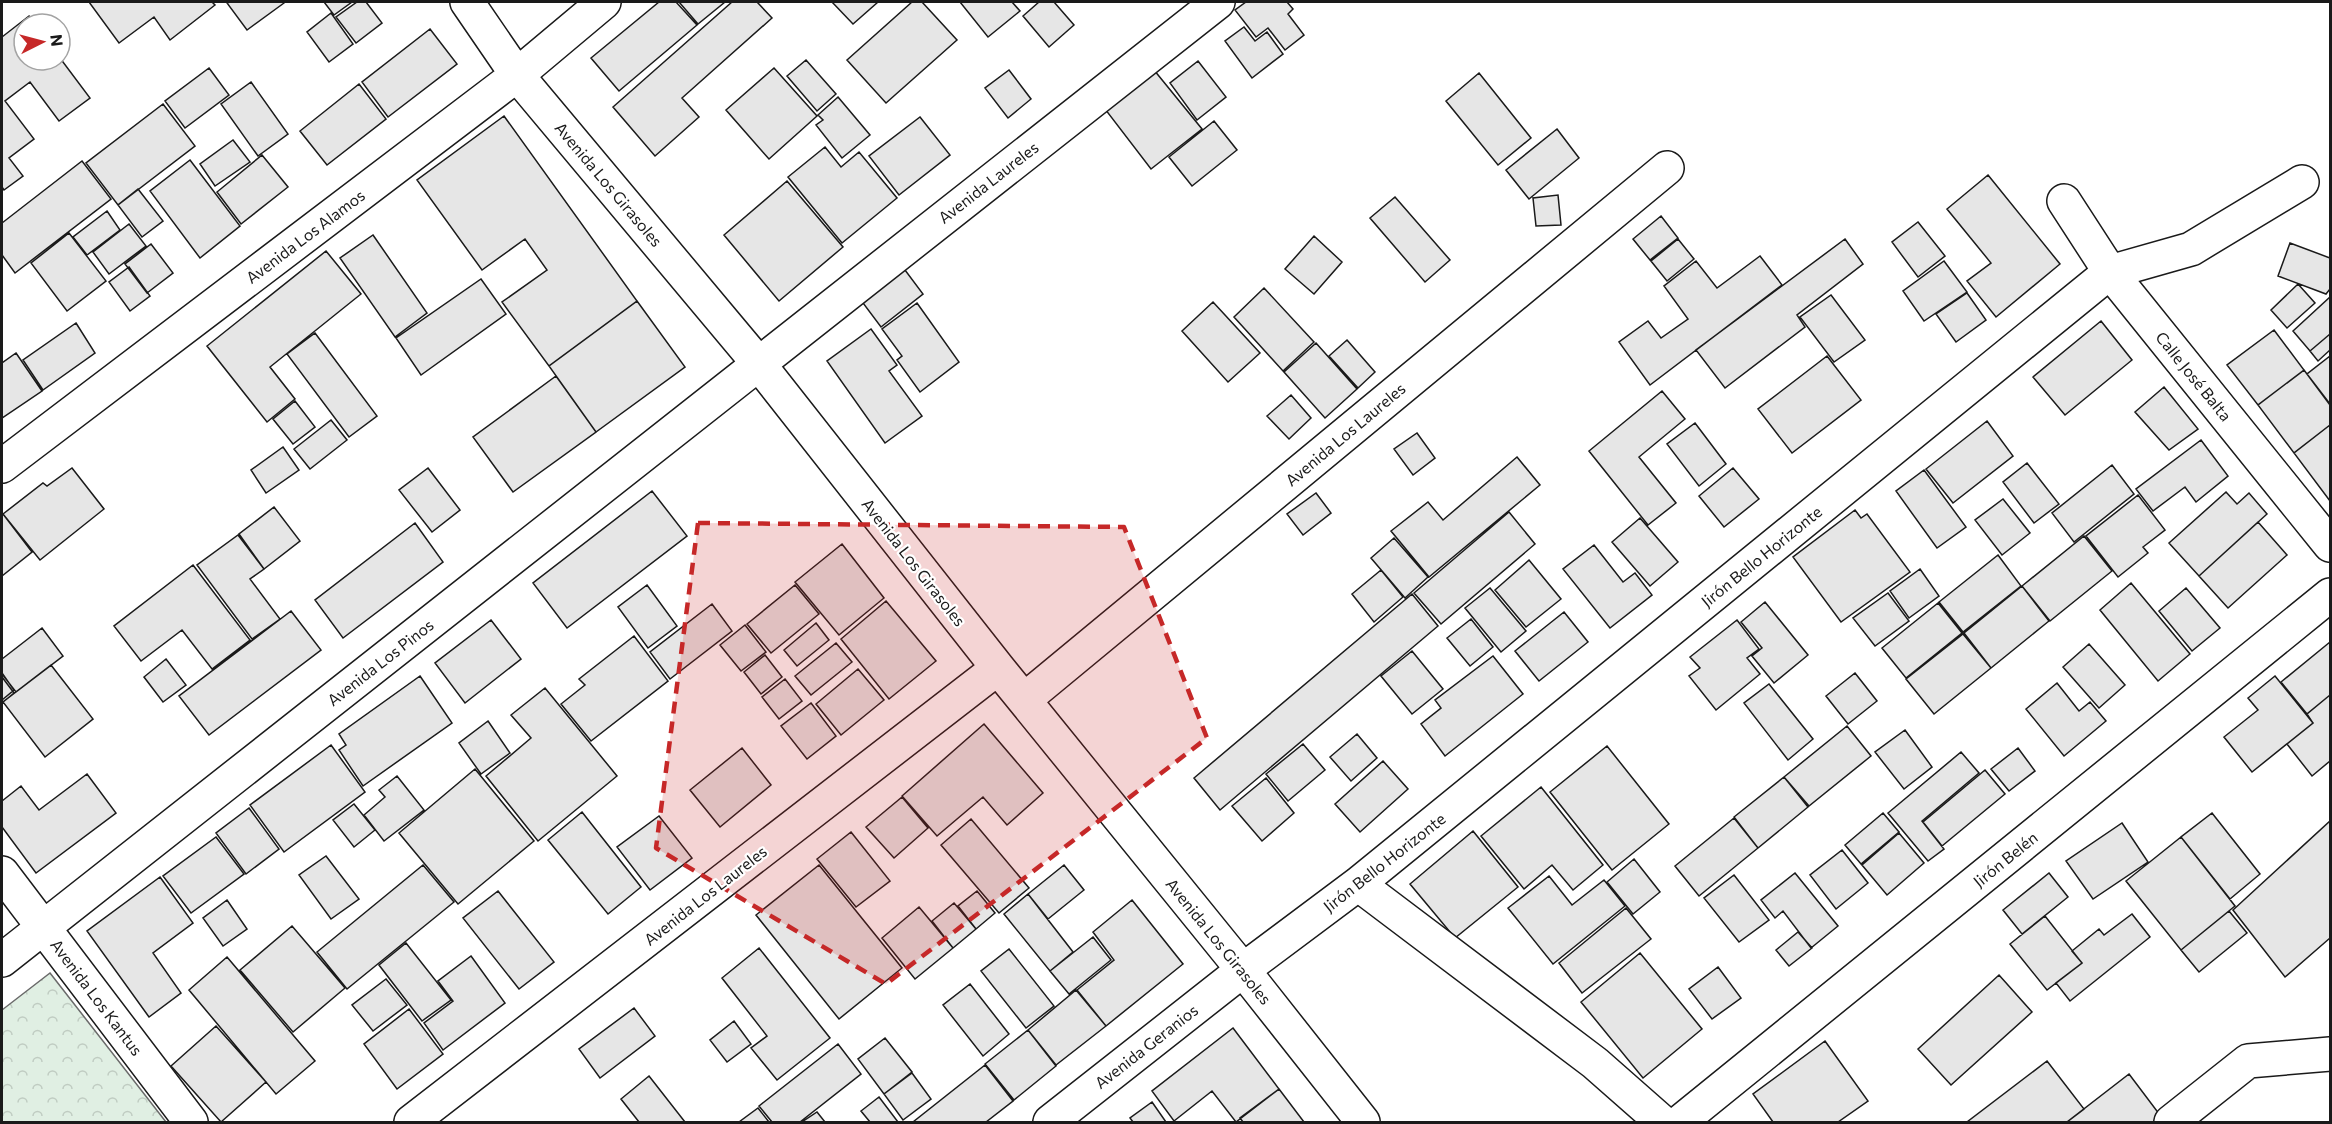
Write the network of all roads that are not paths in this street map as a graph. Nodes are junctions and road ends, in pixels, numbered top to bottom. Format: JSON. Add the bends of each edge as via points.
{"nodes":[{"id":1,"x":466,"y":2,"type":"edge"},
{"id":2,"x":604,"y":2,"type":"edge"},
{"id":3,"x":1218,"y":2,"type":"edge"},
{"id":4,"x":517,"y":75,"type":"junction"},
{"id":5,"x":1667,"y":168,"type":"dead end"},
{"id":6,"x":2302,"y":182,"type":"dead end"},
{"id":7,"x":2064,"y":201,"type":"dead end"},
{"id":8,"x":2110,"y":272,"type":"junction"},
{"id":9,"x":758,"y":363,"type":"junction"},
{"id":10,"x":2,"y":466,"type":"edge"},
{"id":11,"x":2331,"y":545,"type":"edge"},
{"id":12,"x":2331,"y":595,"type":"edge"},
{"id":13,"x":998,"y":668,"type":"junction"},
{"id":14,"x":1024,"y":700,"type":"junction"},
{"id":15,"x":2,"y":873,"type":"edge"},
{"id":16,"x":1358,"y":884,"type":"junction"},
{"id":17,"x":44,"y":927,"type":"junction"},
{"id":18,"x":2,"y":960,"type":"edge"},
{"id":19,"x":1243,"y":970,"type":"junction"},
{"id":20,"x":2331,"y":1054,"type":"edge"},
{"id":21,"x":191,"y":1122,"type":"edge"},
{"id":22,"x":411,"y":1122,"type":"edge"},
{"id":23,"x":1050,"y":1122,"type":"edge"},
{"id":24,"x":1363,"y":1122,"type":"edge"},
{"id":25,"x":1662,"y":1122,"type":"edge"},
{"id":26,"x":1680,"y":1122,"type":"edge"},
{"id":27,"x":2170,"y":1122,"type":"edge"}],
"edges":[{"from":1,"to":4,"type":"street","name":"Avenida Los Girasoles"},
{"from":2,"to":4,"type":"street","name":"Avenida Los Alamos"},
{"from":3,"to":9,"type":"street","name":"Avenida Laureles"},
{"from":4,"to":9,"type":"street","name":"Avenida Los Girasoles"},
{"from":4,"to":10,"type":"street","name":"Avenida Los Alamos"},
{"from":5,"to":14,"type":"street","name":"Avenida Los Laureles"},
{"from":6,"to":8,"type":"street","name":"Jirón Bello Horizonte","via":[[2191,249]]},
{"from":7,"to":8,"type":"street","name":"Calle José Balta"},
{"from":8,"to":11,"type":"street","name":"Calle José Balta"},
{"from":8,"to":16,"type":"street","name":"Jirón Bello Horizonte"},
{"from":9,"to":13,"type":"street","name":"Avenida Los Girasoles"},
{"from":9,"to":17,"type":"street","name":"Avenida Los Pinos"},
{"from":12,"to":26,"type":"street","name":"Jirón Belén"},
{"from":13,"to":14,"type":"street","name":"Avenida Los Girasoles"},
{"from":13,"to":22,"type":"street","name":"Avenida Los Laureles"},
{"from":14,"to":19,"type":"street","name":"Avenida Los Girasoles"},
{"from":15,"to":17,"type":"street","name":"Avenida Los Kantus"},
{"from":16,"to":19,"type":"street","name":"Jirón Bello Horizonte"},
{"from":16,"to":25,"type":"street","via":[[1595,1063]]},
{"from":17,"to":18,"type":"street","name":"Avenida Los Pinos"},
{"from":17,"to":21,"type":"street","name":"Avenida Los Kantus"},
{"from":19,"to":23,"type":"street","name":"Avenida Geranios"},
{"from":19,"to":24,"type":"street","name":"Avenida Los Girasoles"},
{"from":20,"to":27,"type":"street","via":[[2248,1061]]}]}
